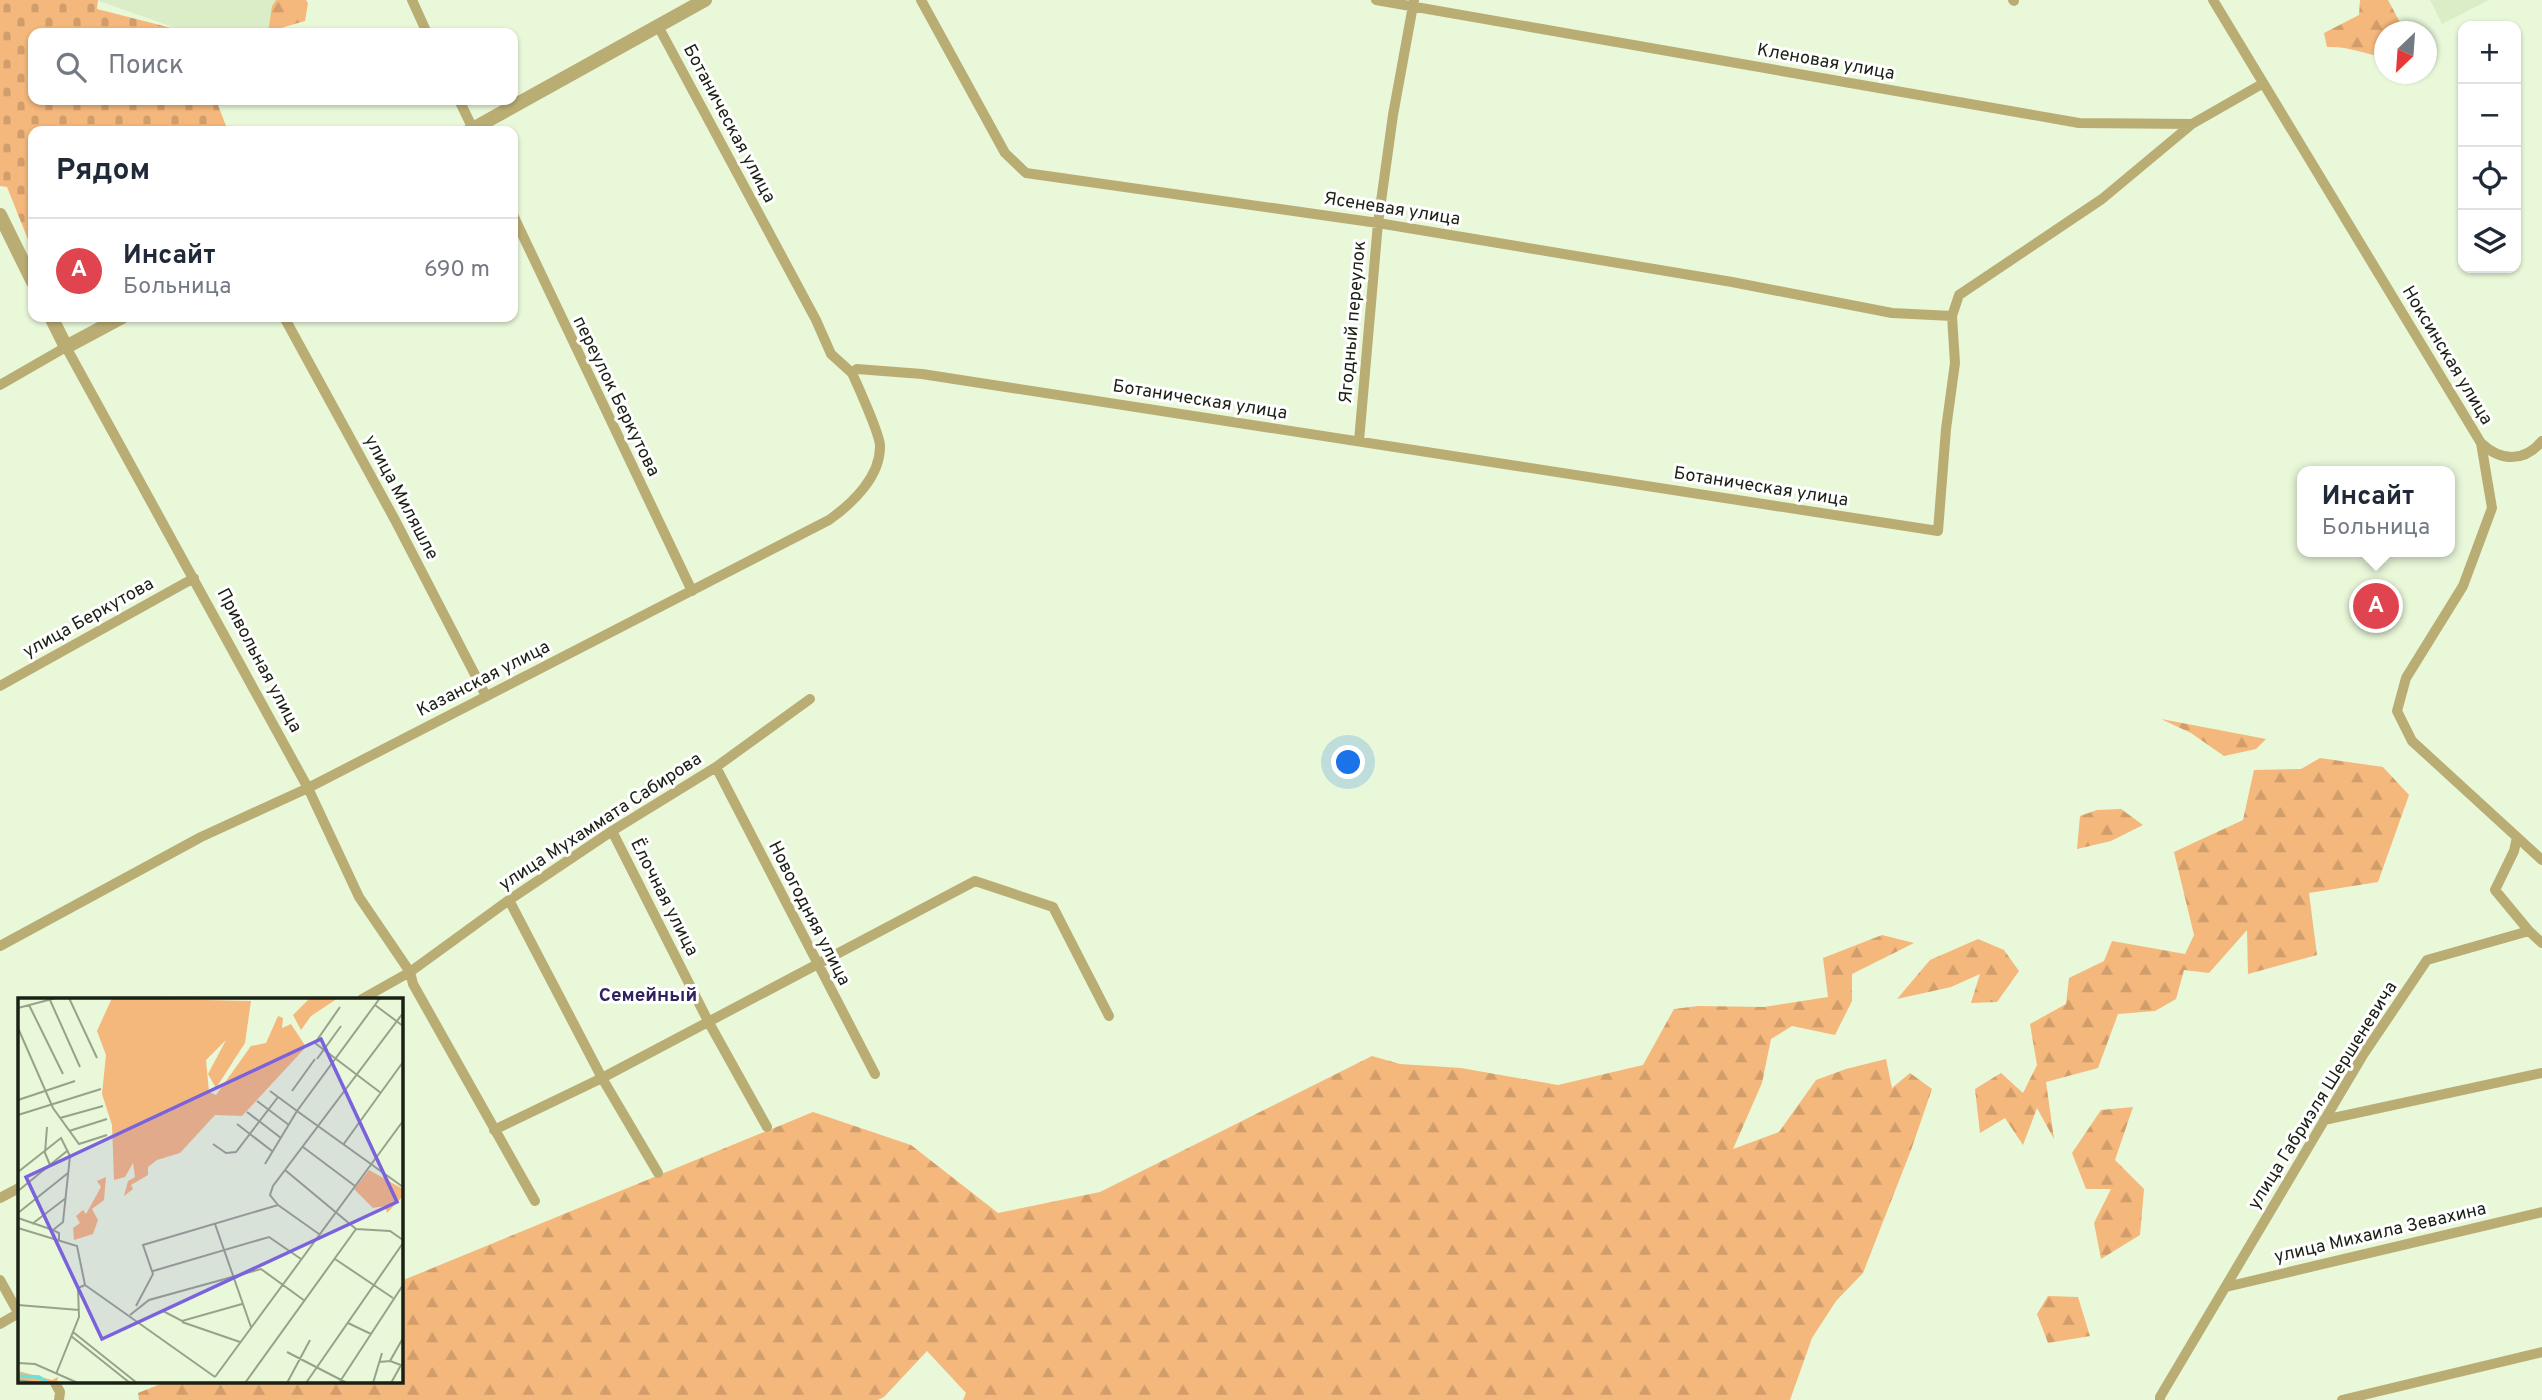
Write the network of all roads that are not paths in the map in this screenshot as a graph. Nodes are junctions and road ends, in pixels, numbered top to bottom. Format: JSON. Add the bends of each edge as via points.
{"nodes":[{"id":1,"x":412,"y":0,"type":"edge"},
{"id":2,"x":705,"y":0,"type":"edge"},
{"id":3,"x":921,"y":0,"type":"edge"},
{"id":4,"x":1376,"y":0,"type":"edge"},
{"id":5,"x":2213,"y":0,"type":"edge"},
{"id":6,"x":1413,"y":3,"type":"edge"},
{"id":7,"x":658,"y":26,"type":"junction"},
{"id":8,"x":425,"y":28,"type":"edge"},
{"id":9,"x":2262,"y":83,"type":"junction"},
{"id":10,"x":461,"y":105,"type":"edge"},
{"id":11,"x":2192,"y":124,"type":"junction"},
{"id":12,"x":470,"y":126,"type":"edge"},
{"id":13,"x":481,"y":126,"type":"edge"},
{"id":14,"x":0,"y":215,"type":"edge"},
{"id":15,"x":1378,"y":223,"type":"junction"},
{"id":16,"x":518,"y":226,"type":"edge"},
{"id":17,"x":28,"y":272,"type":"edge"},
{"id":18,"x":1952,"y":316,"type":"junction"},
{"id":19,"x":54,"y":322,"type":"edge"},
{"id":20,"x":113,"y":322,"type":"edge"},
{"id":21,"x":287,"y":322,"type":"edge"},
{"id":22,"x":66,"y":347,"type":"junction"},
{"id":23,"x":852,"y":373,"type":"junction"},
{"id":24,"x":0,"y":386,"type":"edge"},
{"id":25,"x":1359,"y":440,"type":"junction"},
{"id":26,"x":2542,"y":441,"type":"edge"},
{"id":27,"x":2480,"y":443,"type":"junction"},
{"id":28,"x":194,"y":578,"type":"junction"},
{"id":29,"x":692,"y":591,"type":"junction"},
{"id":30,"x":0,"y":686,"type":"edge"},
{"id":31,"x":486,"y":696,"type":"junction"},
{"id":32,"x":810,"y":699,"type":"dead end"},
{"id":33,"x":716,"y":767,"type":"junction"},
{"id":34,"x":308,"y":788,"type":"junction"},
{"id":35,"x":612,"y":831,"type":"junction"},
{"id":36,"x":2517,"y":837,"type":"junction"},
{"id":37,"x":2542,"y":860,"type":"edge"},
{"id":38,"x":509,"y":900,"type":"junction"},
{"id":39,"x":2529,"y":931,"type":"junction"},
{"id":40,"x":2542,"y":943,"type":"edge"},
{"id":41,"x":0,"y":946,"type":"edge"},
{"id":42,"x":817,"y":965,"type":"junction"},
{"id":43,"x":410,"y":972,"type":"junction"},
{"id":44,"x":364,"y":998,"type":"edge"},
{"id":45,"x":1109,"y":1016,"type":"dead end"},
{"id":46,"x":708,"y":1021,"type":"junction"},
{"id":47,"x":2542,"y":1073,"type":"edge"},
{"id":48,"x":875,"y":1074,"type":"dead end"},
{"id":49,"x":602,"y":1078,"type":"junction"},
{"id":50,"x":2324,"y":1121,"type":"junction"},
{"id":51,"x":768,"y":1127,"type":"dead end"},
{"id":52,"x":494,"y":1130,"type":"junction"},
{"id":53,"x":658,"y":1173,"type":"dead end"},
{"id":54,"x":18,"y":1189,"type":"edge"},
{"id":55,"x":0,"y":1198,"type":"edge"},
{"id":56,"x":535,"y":1201,"type":"dead end"},
{"id":57,"x":2542,"y":1212,"type":"edge"},
{"id":58,"x":0,"y":1280,"type":"edge"},
{"id":59,"x":2226,"y":1287,"type":"junction"},
{"id":60,"x":18,"y":1312,"type":"edge"},
{"id":61,"x":18,"y":1315,"type":"edge"},
{"id":62,"x":0,"y":1324,"type":"edge"},
{"id":63,"x":2542,"y":1352,"type":"edge"},
{"id":64,"x":2160,"y":1400,"type":"edge"},
{"id":65,"x":2342,"y":1400,"type":"edge"}],
"edges":[{"from":1,"to":8,"type":"street"},
{"from":2,"to":7,"type":"street"},
{"from":3,"to":15,"type":"street","name":"Ясеневая улица","via":[[1005,153],[1026,173]]},
{"from":4,"to":6,"type":"street","name":"Кленовая улица"},
{"from":5,"to":9,"type":"street","name":"Ноксинская улица"},
{"from":6,"to":11,"type":"street","name":"Кленовая улица","via":[[2079,123]]},
{"from":6,"to":15,"type":"street","name":"Ягодный переулок"},
{"from":7,"to":13,"type":"street"},
{"from":7,"to":23,"type":"street","name":"Ботаническая улица","via":[[831,354]]},
{"from":9,"to":11,"type":"street"},
{"from":9,"to":27,"type":"street","name":"Ноксинская улица"},
{"from":10,"to":12,"type":"street"},
{"from":11,"to":18,"type":"street","via":[[2102,199],[1959,295]]},
{"from":14,"to":17,"type":"street"},
{"from":15,"to":18,"type":"street","name":"Ясеневая улица","via":[[1892,313]]},
{"from":15,"to":25,"type":"street","name":"Ягодный переулок"},
{"from":16,"to":29,"type":"street","name":"переулок Беркутова"},
{"from":18,"to":25,"type":"street","name":"Ботаническая улица","via":[[1955,363],[1938,531]]},
{"from":19,"to":22,"type":"street","name":"Привольная улица"},
{"from":20,"to":22,"type":"street"},
{"from":21,"to":31,"type":"street","name":"улица Миляшле"},
{"from":22,"to":24,"type":"street"},
{"from":22,"to":28,"type":"street","name":"Привольная улица"},
{"from":23,"to":25,"type":"street","name":"Ботаническая улица","via":[[857,369],[922,374]]},
{"from":23,"to":29,"type":"street","name":"Казанская улица","via":[[880,443],[877,468],[859,493],[829,520]]},
{"from":26,"to":27,"type":"street","via":[[2516,458],[2503,458]]},
{"from":27,"to":36,"type":"street","name":"Ноксинская улица","via":[[2492,509],[2463,586],[2406,678],[2397,712],[2412,741]]},
{"from":28,"to":30,"type":"street","name":"улица Беркутова"},
{"from":28,"to":34,"type":"street","name":"Привольная улица"},
{"from":29,"to":31,"type":"street","name":"Казанская улица"},
{"from":31,"to":34,"type":"street","name":"Казанская улица"},
{"from":32,"to":33,"type":"street","name":"улица Мухаммата Сабирова"},
{"from":33,"to":35,"type":"street","name":"улица Мухаммата Сабирова"},
{"from":33,"to":42,"type":"street","name":"Новогодняя улица"},
{"from":34,"to":41,"type":"street","name":"Казанская улица","via":[[201,837]]},
{"from":34,"to":43,"type":"street","name":"Привольная улица","via":[[359,897]]},
{"from":35,"to":38,"type":"street","name":"улица Мухаммата Сабирова"},
{"from":35,"to":46,"type":"street","name":"Ёлочная улица"},
{"from":36,"to":37,"type":"street","name":"Ноксинская улица"},
{"from":36,"to":39,"type":"street","via":[[2495,890]]},
{"from":38,"to":43,"type":"street","name":"улица Мухаммата Сабирова"},
{"from":38,"to":49,"type":"street"},
{"from":39,"to":40,"type":"street"},
{"from":39,"to":50,"type":"street","name":"улица Габриэля Шершеневича","via":[[2427,960]]},
{"from":42,"to":45,"type":"street","via":[[975,881],[1053,906]]},
{"from":42,"to":46,"type":"street"},
{"from":42,"to":48,"type":"street","name":"Новогодняя улица"},
{"from":43,"to":44,"type":"street"},
{"from":43,"to":52,"type":"street","name":"Привольная улица"},
{"from":46,"to":49,"type":"street"},
{"from":46,"to":51,"type":"street","name":"Ёлочная улица"},
{"from":47,"to":50,"type":"street"},
{"from":49,"to":52,"type":"street"},
{"from":49,"to":53,"type":"street"},
{"from":50,"to":59,"type":"street","name":"улица Габриэля Шершеневича"},
{"from":52,"to":56,"type":"street","name":"Привольная улица"},
{"from":54,"to":55,"type":"street"},
{"from":57,"to":59,"type":"street","name":"улица Михаила Зевахина"},
{"from":58,"to":60,"type":"street"},
{"from":59,"to":64,"type":"street","name":"улица Габриэля Шершеневича"},
{"from":61,"to":62,"type":"street"},
{"from":63,"to":65,"type":"street"}]}
